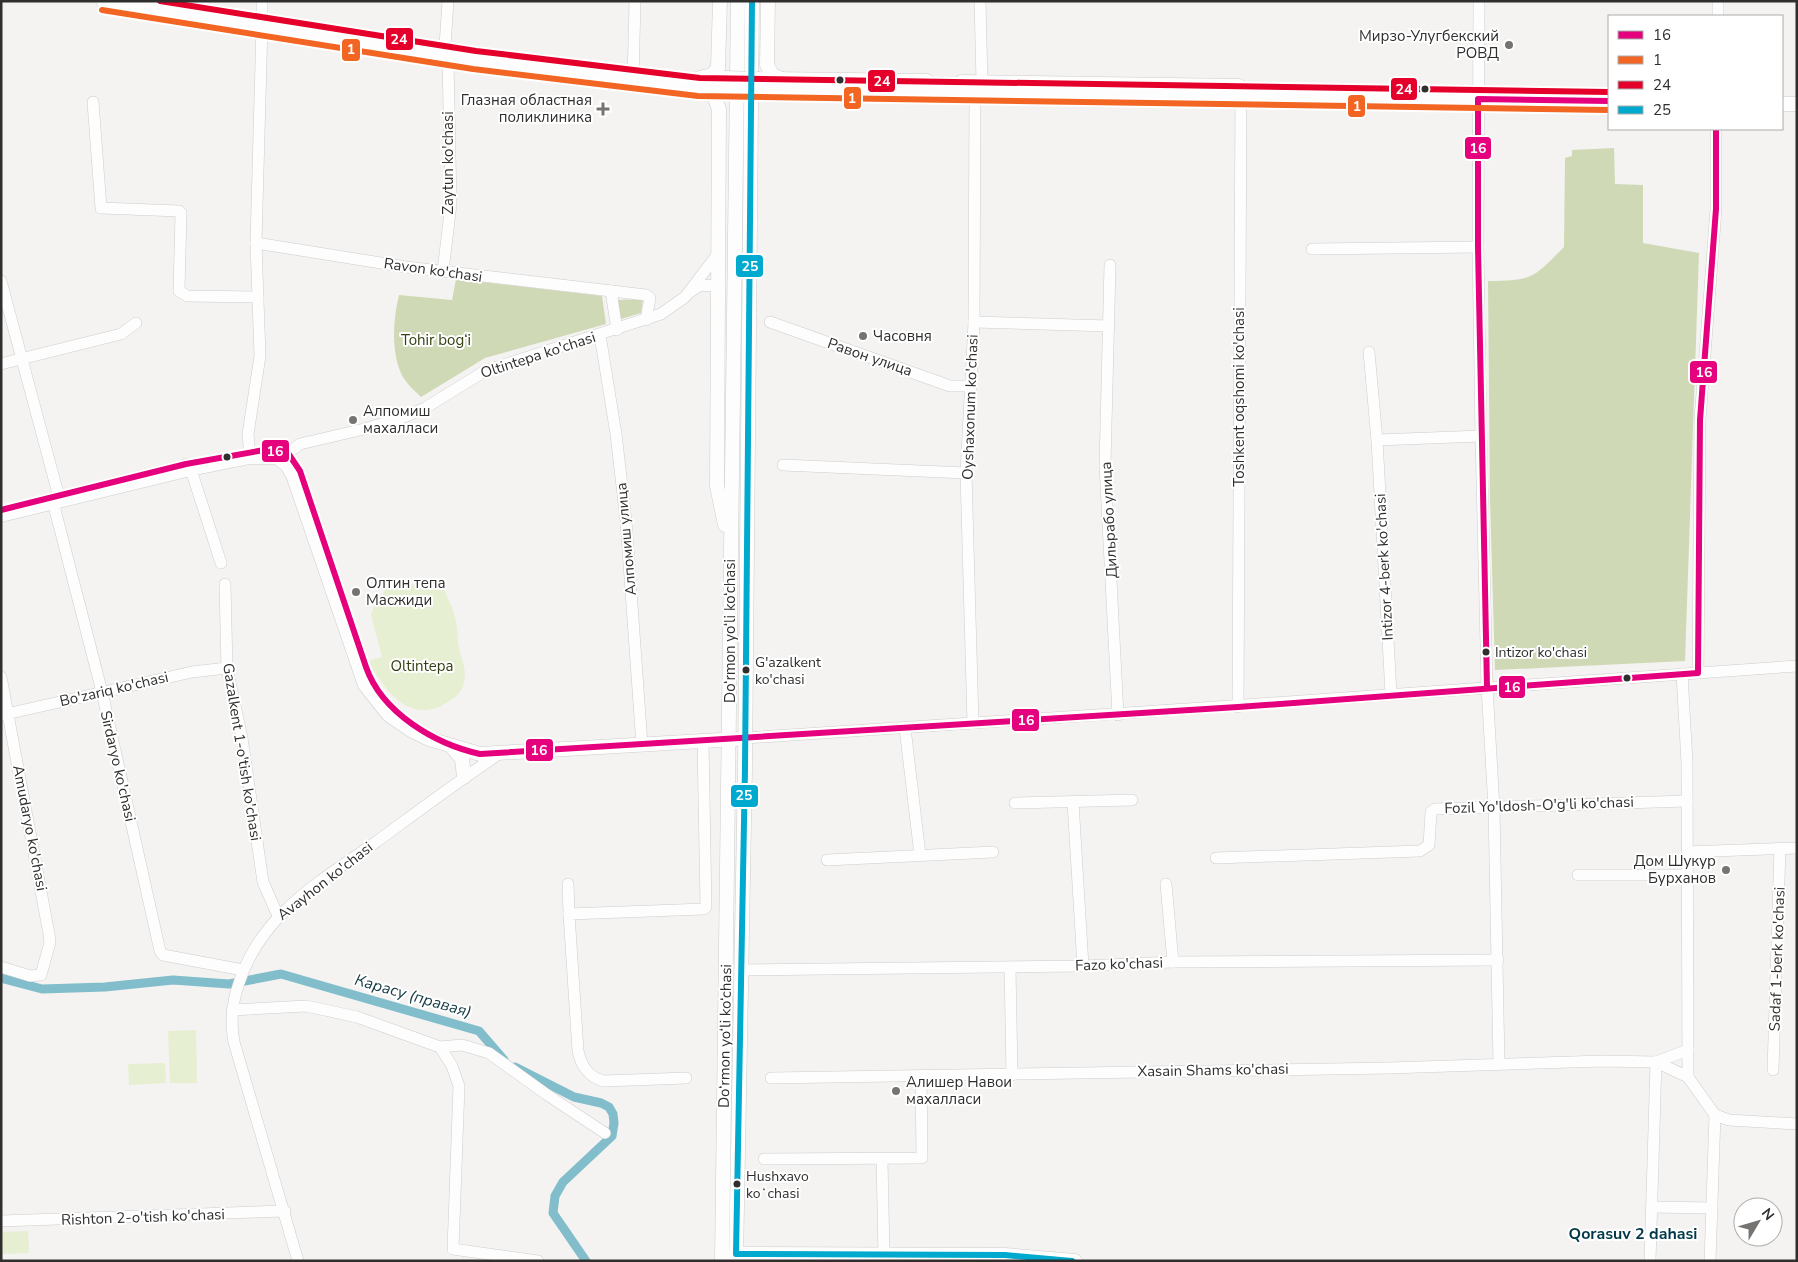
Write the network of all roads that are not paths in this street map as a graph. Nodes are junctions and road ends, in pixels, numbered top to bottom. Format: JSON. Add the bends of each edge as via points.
{"nodes":[{"id":1,"x":103,"y":1,"type":"edge"},
{"id":2,"x":162,"y":1,"type":"edge"},
{"id":3,"x":262,"y":1,"type":"edge"},
{"id":4,"x":448,"y":1,"type":"edge"},
{"id":5,"x":635,"y":1,"type":"edge"},
{"id":6,"x":720,"y":1,"type":"edge"},
{"id":7,"x":738,"y":1,"type":"edge"},
{"id":8,"x":752,"y":1,"type":"edge"},
{"id":9,"x":768,"y":1,"type":"edge"},
{"id":10,"x":980,"y":1,"type":"edge"},
{"id":11,"x":1479,"y":1,"type":"edge"},
{"id":12,"x":1718,"y":1,"type":"edge"},
{"id":13,"x":1718,"y":15,"type":"edge"},
{"id":14,"x":262,"y":22,"type":"junction"},
{"id":15,"x":445,"y":50,"type":"junction"},
{"id":16,"x":633,"y":77,"type":"junction"},
{"id":17,"x":783,"y":79,"type":"junction"},
{"id":18,"x":699,"y":83,"type":"junction"},
{"id":19,"x":760,"y":84,"type":"junction"},
{"id":20,"x":979,"y":87,"type":"junction"},
{"id":21,"x":1241,"y":91,"type":"junction"},
{"id":22,"x":1608,"y":92,"type":"edge"},
{"id":23,"x":1478,"y":94,"type":"junction"},
{"id":24,"x":1783,"y":94,"type":"edge"},
{"id":25,"x":1797,"y":94,"type":"edge"},
{"id":26,"x":1608,"y":101,"type":"edge"},
{"id":27,"x":93,"y":102,"type":"dead end"},
{"id":28,"x":1783,"y":104,"type":"edge"},
{"id":29,"x":1797,"y":104,"type":"edge"},
{"id":30,"x":1716,"y":130,"type":"edge"},
{"id":31,"x":256,"y":243,"type":"junction"},
{"id":32,"x":1478,"y":247,"type":"junction"},
{"id":33,"x":1312,"y":249,"type":"dead end"},
{"id":34,"x":717,"y":255,"type":"junction"},
{"id":35,"x":1110,"y":265,"type":"dead end"},
{"id":36,"x":442,"y":271,"type":"junction"},
{"id":37,"x":1,"y":281,"type":"edge"},
{"id":38,"x":717,"y":285,"type":"junction"},
{"id":39,"x":611,"y":292,"type":"junction"},
{"id":40,"x":689,"y":293,"type":"junction"},
{"id":41,"x":258,"y":297,"type":"junction"},
{"id":42,"x":646,"y":320,"type":"junction"},
{"id":43,"x":770,"y":322,"type":"dead end"},
{"id":44,"x":974,"y":322,"type":"junction"},
{"id":45,"x":136,"y":323,"type":"dead end"},
{"id":46,"x":1109,"y":326,"type":"junction"},
{"id":47,"x":617,"y":330,"type":"junction"},
{"id":48,"x":600,"y":335,"type":"junction"},
{"id":49,"x":1369,"y":352,"type":"dead end"},
{"id":50,"x":23,"y":359,"type":"junction"},
{"id":51,"x":1,"y":364,"type":"edge"},
{"id":52,"x":971,"y":386,"type":"junction"},
{"id":53,"x":1481,"y":436,"type":"junction"},
{"id":54,"x":1377,"y":440,"type":"junction"},
{"id":55,"x":250,"y":455,"type":"junction"},
{"id":56,"x":284,"y":456,"type":"junction"},
{"id":57,"x":783,"y":465,"type":"dead end"},
{"id":58,"x":188,"y":466,"type":"junction"},
{"id":59,"x":966,"y":473,"type":"junction"},
{"id":60,"x":56,"y":499,"type":"junction"},
{"id":61,"x":1,"y":510,"type":"edge"},
{"id":62,"x":1,"y":515,"type":"edge"},
{"id":63,"x":730,"y":551,"type":"junction"},
{"id":64,"x":221,"y":563,"type":"dead end"},
{"id":65,"x":225,"y":584,"type":"dead end"},
{"id":66,"x":1797,"y":666,"type":"edge"},
{"id":67,"x":227,"y":668,"type":"junction"},
{"id":68,"x":1698,"y":673,"type":"junction"},
{"id":69,"x":1682,"y":674,"type":"junction"},
{"id":70,"x":1,"y":677,"type":"edge"},
{"id":71,"x":1487,"y":687,"type":"junction"},
{"id":72,"x":102,"y":692,"type":"junction"},
{"id":73,"x":1392,"y":694,"type":"junction"},
{"id":74,"x":1238,"y":707,"type":"junction"},
{"id":75,"x":5,"y":714,"type":"edge"},
{"id":76,"x":1118,"y":715,"type":"junction"},
{"id":77,"x":973,"y":723,"type":"junction"},
{"id":78,"x":905,"y":728,"type":"junction"},
{"id":79,"x":745,"y":738,"type":"junction"},
{"id":80,"x":730,"y":739,"type":"junction"},
{"id":81,"x":703,"y":741,"type":"junction"},
{"id":82,"x":449,"y":745,"type":"junction"},
{"id":83,"x":642,"y":745,"type":"junction"},
{"id":84,"x":499,"y":754,"type":"junction"},
{"id":85,"x":464,"y":778,"type":"junction"},
{"id":86,"x":1132,"y":800,"type":"dead end"},
{"id":87,"x":1687,"y":800,"type":"junction"},
{"id":88,"x":1073,"y":802,"type":"junction"},
{"id":89,"x":1015,"y":803,"type":"dead end"},
{"id":90,"x":1494,"y":808,"type":"junction"},
{"id":91,"x":1780,"y":848,"type":"junction"},
{"id":92,"x":1797,"y":848,"type":"edge"},
{"id":93,"x":993,"y":852,"type":"dead end"},
{"id":94,"x":1687,"y":852,"type":"junction"},
{"id":95,"x":920,"y":854,"type":"junction"},
{"id":96,"x":1216,"y":858,"type":"dead end"},
{"id":97,"x":827,"y":860,"type":"dead end"},
{"id":98,"x":1578,"y":875,"type":"dead end"},
{"id":99,"x":1687,"y":875,"type":"junction"},
{"id":100,"x":568,"y":884,"type":"dead end"},
{"id":101,"x":1166,"y":884,"type":"dead end"},
{"id":102,"x":569,"y":914,"type":"junction"},
{"id":103,"x":278,"y":916,"type":"junction"},
{"id":104,"x":1498,"y":960,"type":"junction"},
{"id":105,"x":1174,"y":962,"type":"junction"},
{"id":106,"x":1083,"y":966,"type":"junction"},
{"id":107,"x":1,"y":967,"type":"edge"},
{"id":108,"x":1010,"y":967,"type":"junction"},
{"id":109,"x":243,"y":970,"type":"junction"},
{"id":110,"x":740,"y":970,"type":"junction"},
{"id":111,"x":232,"y":1010,"type":"junction"},
{"id":112,"x":440,"y":1047,"type":"junction"},
{"id":113,"x":1688,"y":1050,"type":"junction"},
{"id":114,"x":1656,"y":1062,"type":"junction"},
{"id":115,"x":1499,"y":1064,"type":"junction"},
{"id":116,"x":1773,"y":1070,"type":"dead end"},
{"id":117,"x":1012,"y":1075,"type":"junction"},
{"id":118,"x":921,"y":1076,"type":"junction"},
{"id":119,"x":1688,"y":1077,"type":"junction"},
{"id":120,"x":686,"y":1078,"type":"dead end"},
{"id":121,"x":771,"y":1078,"type":"dead end"},
{"id":122,"x":1716,"y":1115,"type":"junction"},
{"id":123,"x":1797,"y":1124,"type":"edge"},
{"id":124,"x":606,"y":1133,"type":"dead end"},
{"id":125,"x":764,"y":1159,"type":"dead end"},
{"id":126,"x":882,"y":1160,"type":"junction"},
{"id":127,"x":1652,"y":1207,"type":"junction"},
{"id":128,"x":1712,"y":1208,"type":"junction"},
{"id":129,"x":285,"y":1211,"type":"junction"},
{"id":130,"x":1,"y":1221,"type":"edge"},
{"id":131,"x":733,"y":1258,"type":"edge"},
{"id":132,"x":884,"y":1258,"type":"edge"},
{"id":133,"x":298,"y":1261,"type":"edge"},
{"id":134,"x":538,"y":1261,"type":"edge"},
{"id":135,"x":722,"y":1261,"type":"edge"},
{"id":136,"x":1075,"y":1261,"type":"edge"},
{"id":137,"x":1650,"y":1261,"type":"edge"},
{"id":138,"x":1710,"y":1261,"type":"edge"}],
"edges":[{"from":1,"to":14,"type":"main road"},
{"from":2,"to":14,"type":"main road"},
{"from":3,"to":14,"type":"street"},
{"from":4,"to":15,"type":"street","name":"Zaytun ko'chasi"},
{"from":5,"to":16,"type":"street"},
{"from":6,"to":18,"type":"main road","via":[[718,68]]},
{"from":7,"to":63,"type":"main road","name":"Do‘rmon yo‘li ko‘chasi"},
{"from":8,"to":79,"type":"main road","name":"Do‘rmon yo‘li ko‘chasi"},
{"from":9,"to":17,"type":"main road","via":[[767,65],[772,75]]},
{"from":10,"to":20,"type":"street","name":"Oyshaxonum ko'chasi"},
{"from":11,"to":23,"type":"street"},
{"from":12,"to":13,"type":"street"},
{"from":14,"to":15,"type":"main road"},
{"from":14,"to":31,"type":"street"},
{"from":15,"to":16,"type":"main road"},
{"from":15,"to":36,"type":"street","name":"Zaytun ko'chasi","via":[[448,62],[450,204]]},
{"from":16,"to":18,"type":"main road"},
{"from":17,"to":19,"type":"main road"},
{"from":17,"to":20,"type":"main road"},
{"from":18,"to":19,"type":"main road","bridge":true},
{"from":18,"to":34,"type":"main road","via":[[714,96],[720,109]]},
{"from":19,"to":20,"type":"main road"},
{"from":20,"to":21,"type":"main road"},
{"from":20,"to":44,"type":"street","name":"Oyshaxonum ko'chasi"},
{"from":21,"to":23,"type":"main road"},
{"from":21,"to":74,"type":"street","name":"Toshkent oqshomi ko'chasi"},
{"from":22,"to":23,"type":"main road"},
{"from":23,"to":26,"type":"main road"},
{"from":23,"to":32,"type":"street"},
{"from":24,"to":25,"type":"main road"},
{"from":27,"to":41,"type":"street","via":[[101,208],[179,211],[179,291],[188,296]]},
{"from":28,"to":29,"type":"main road"},
{"from":30,"to":68,"type":"street","via":[[1716,208],[1700,420]]},
{"from":31,"to":36,"type":"street","name":"Ravon ko'chasi"},
{"from":31,"to":41,"type":"street"},
{"from":32,"to":33,"type":"street"},
{"from":32,"to":53,"type":"street"},
{"from":34,"to":38,"type":"main road"},
{"from":34,"to":40,"type":"street","name":"Oltintepa ko'chasi"},
{"from":35,"to":46,"type":"street","name":"Дильрабо улица"},
{"from":36,"to":39,"type":"street","name":"Ravon ko'chasi"},
{"from":37,"to":50,"type":"street","name":"Sirdaryo ko'chasi"},
{"from":38,"to":40,"type":"street","via":[[699,286]]},
{"from":38,"to":63,"type":"main road","via":[[717,486]]},
{"from":39,"to":42,"type":"street","name":"Ravon ko'chasi","via":[[649,296]]},
{"from":39,"to":47,"type":"street"},
{"from":40,"to":42,"type":"street","name":"Oltintepa ko'chasi","via":[[669,309]]},
{"from":41,"to":55,"type":"street","via":[[260,356],[248,434]]},
{"from":42,"to":47,"type":"street","name":"Oltintepa ko'chasi"},
{"from":43,"to":52,"type":"street","name":"Равон улица","via":[[950,386]]},
{"from":44,"to":46,"type":"street"},
{"from":44,"to":52,"type":"street","name":"Oyshaxonum ko'chasi"},
{"from":45,"to":50,"type":"street","via":[[121,334]]},
{"from":46,"to":76,"type":"street","name":"Дильрабо улица","via":[[1105,465]]},
{"from":47,"to":48,"type":"street","name":"Oltintepa ko'chasi"},
{"from":48,"to":56,"type":"street","name":"Oltintepa ko'chasi","via":[[485,371],[425,408],[404,417],[300,444]]},
{"from":48,"to":83,"type":"street","name":"Алпомиш улица","via":[[626,521]]},
{"from":49,"to":54,"type":"street","name":"Intizor 4-berk ko'chasi"},
{"from":50,"to":51,"type":"street"},
{"from":50,"to":60,"type":"street","name":"Sirdaryo ko'chasi"},
{"from":52,"to":59,"type":"street","name":"Oyshaxonum ko'chasi"},
{"from":53,"to":54,"type":"street"},
{"from":53,"to":71,"type":"street"},
{"from":54,"to":73,"type":"street","name":"Intizor 4-berk ko'chasi"},
{"from":55,"to":56,"type":"main road","via":[[271,450]]},
{"from":55,"to":58,"type":"main road"},
{"from":56,"to":82,"type":"main road","via":[[300,471],[340,604],[375,688],[400,713]]},
{"from":57,"to":59,"type":"street"},
{"from":58,"to":60,"type":"main road"},
{"from":58,"to":64,"type":"street"},
{"from":59,"to":77,"type":"street","name":"Oyshaxonum ko'chasi"},
{"from":60,"to":61,"type":"main road"},
{"from":60,"to":62,"type":"main road"},
{"from":60,"to":72,"type":"street","name":"Sirdaryo ko'chasi"},
{"from":63,"to":80,"type":"main road","name":"Do‘rmon yo‘li ko‘chasi"},
{"from":65,"to":67,"type":"street","name":"Gazalkent 1-o'tish ko'chasi"},
{"from":66,"to":68,"type":"street"},
{"from":67,"to":72,"type":"street","name":"Bo'zariq ko'chasi","via":[[192,672]]},
{"from":67,"to":103,"type":"street","name":"Gazalkent 1-o'tish ko'chasi","via":[[242,738],[263,882]]},
{"from":68,"to":69,"type":"street"},
{"from":69,"to":71,"type":"street"},
{"from":69,"to":87,"type":"street"},
{"from":70,"to":75,"type":"street","name":"Amudaryo ko'chasi"},
{"from":71,"to":73,"type":"street"},
{"from":71,"to":90,"type":"street"},
{"from":72,"to":75,"type":"street","name":"Bo'zariq ko'chasi"},
{"from":72,"to":109,"type":"street","name":"Sirdaryo ko'chasi","via":[[160,951],[163,955]]},
{"from":73,"to":74,"type":"street"},
{"from":74,"to":76,"type":"street"},
{"from":75,"to":107,"type":"street","name":"Amudaryo ko'chasi","via":[[50,942],[41,975],[37,977]]},
{"from":76,"to":77,"type":"street"},
{"from":77,"to":78,"type":"street"},
{"from":78,"to":79,"type":"street"},
{"from":78,"to":95,"type":"street"},
{"from":79,"to":80,"type":"main road"},
{"from":79,"to":110,"type":"main road","name":"Do‘rmon yo‘li ko‘chasi"},
{"from":80,"to":81,"type":"main road"},
{"from":80,"to":135,"type":"main road","name":"Do‘rmon yo‘li ko‘chasi"},
{"from":81,"to":83,"type":"main road"},
{"from":81,"to":102,"type":"street","via":[[706,907]]},
{"from":82,"to":84,"type":"main road","via":[[473,754]]},
{"from":82,"to":85,"type":"main road","via":[[462,759]]},
{"from":83,"to":84,"type":"main road"},
{"from":84,"to":85,"type":"street","name":"Avayhon ko'chasi"},
{"from":85,"to":103,"type":"street","name":"Avayhon ko'chasi","via":[[298,898]]},
{"from":86,"to":88,"type":"street"},
{"from":87,"to":90,"type":"street","name":"Fozil Yo'ldosh-O'g'li ko'chasi"},
{"from":87,"to":94,"type":"street"},
{"from":88,"to":89,"type":"street"},
{"from":88,"to":106,"type":"street"},
{"from":90,"to":96,"type":"street","name":"Fozil Yo'ldosh-O'g'li ko'chasi","via":[[1435,809],[1431,812],[1429,845],[1420,851]]},
{"from":90,"to":104,"type":"street"},
{"from":91,"to":92,"type":"street"},
{"from":91,"to":94,"type":"street"},
{"from":91,"to":116,"type":"street","name":"Sadaf 1-berk ko'chasi"},
{"from":93,"to":95,"type":"street"},
{"from":94,"to":99,"type":"street"},
{"from":95,"to":97,"type":"street"},
{"from":98,"to":99,"type":"street"},
{"from":99,"to":113,"type":"street"},
{"from":100,"to":102,"type":"street"},
{"from":101,"to":105,"type":"street"},
{"from":102,"to":120,"type":"street","via":[[578,1052],[584,1068],[600,1080]]},
{"from":103,"to":109,"type":"street","name":"Avayhon ko'chasi","via":[[257,942]]},
{"from":104,"to":105,"type":"street","name":"Fazo ko'chasi"},
{"from":104,"to":115,"type":"street"},
{"from":105,"to":106,"type":"street","name":"Fazo ko'chasi"},
{"from":106,"to":108,"type":"street","name":"Fazo ko'chasi"},
{"from":108,"to":110,"type":"street","name":"Fazo ko'chasi"},
{"from":108,"to":117,"type":"street"},
{"from":109,"to":111,"type":"street","name":"Avayhon ko'chasi"},
{"from":110,"to":131,"type":"main road","name":"Do‘rmon yo‘li ko‘chasi"},
{"from":111,"to":112,"type":"street","via":[[306,1006],[357,1017]]},
{"from":111,"to":129,"type":"street","name":"Avayhon ko'chasi","via":[[234,1042]]},
{"from":112,"to":124,"type":"street","via":[[462,1045],[490,1053]]},
{"from":112,"to":134,"type":"street","via":[[459,1086],[453,1249]]},
{"from":113,"to":114,"type":"street"},
{"from":113,"to":119,"type":"street"},
{"from":114,"to":115,"type":"street","name":"Xasain Shams ko'chasi"},
{"from":114,"to":119,"type":"street"},
{"from":114,"to":127,"type":"street"},
{"from":115,"to":117,"type":"street","name":"Xasain Shams ko'chasi"},
{"from":117,"to":118,"type":"street","name":"Xasain Shams ko'chasi"},
{"from":118,"to":121,"type":"street","name":"Xasain Shams ko'chasi"},
{"from":118,"to":126,"type":"street","via":[[922,1158]]},
{"from":119,"to":122,"type":"street"},
{"from":122,"to":123,"type":"street","via":[[1728,1120]]},
{"from":122,"to":128,"type":"street"},
{"from":125,"to":126,"type":"street"},
{"from":126,"to":132,"type":"street"},
{"from":127,"to":128,"type":"street"},
{"from":127,"to":137,"type":"street"},
{"from":128,"to":138,"type":"street"},
{"from":129,"to":130,"type":"street","name":"Rishton 2-o'tish ko'chasi"},
{"from":129,"to":133,"type":"street","name":"Avayhon ko'chasi"},
{"from":131,"to":132,"type":"main road"},
{"from":132,"to":136,"type":"main road","via":[[1012,1256]]}]}
